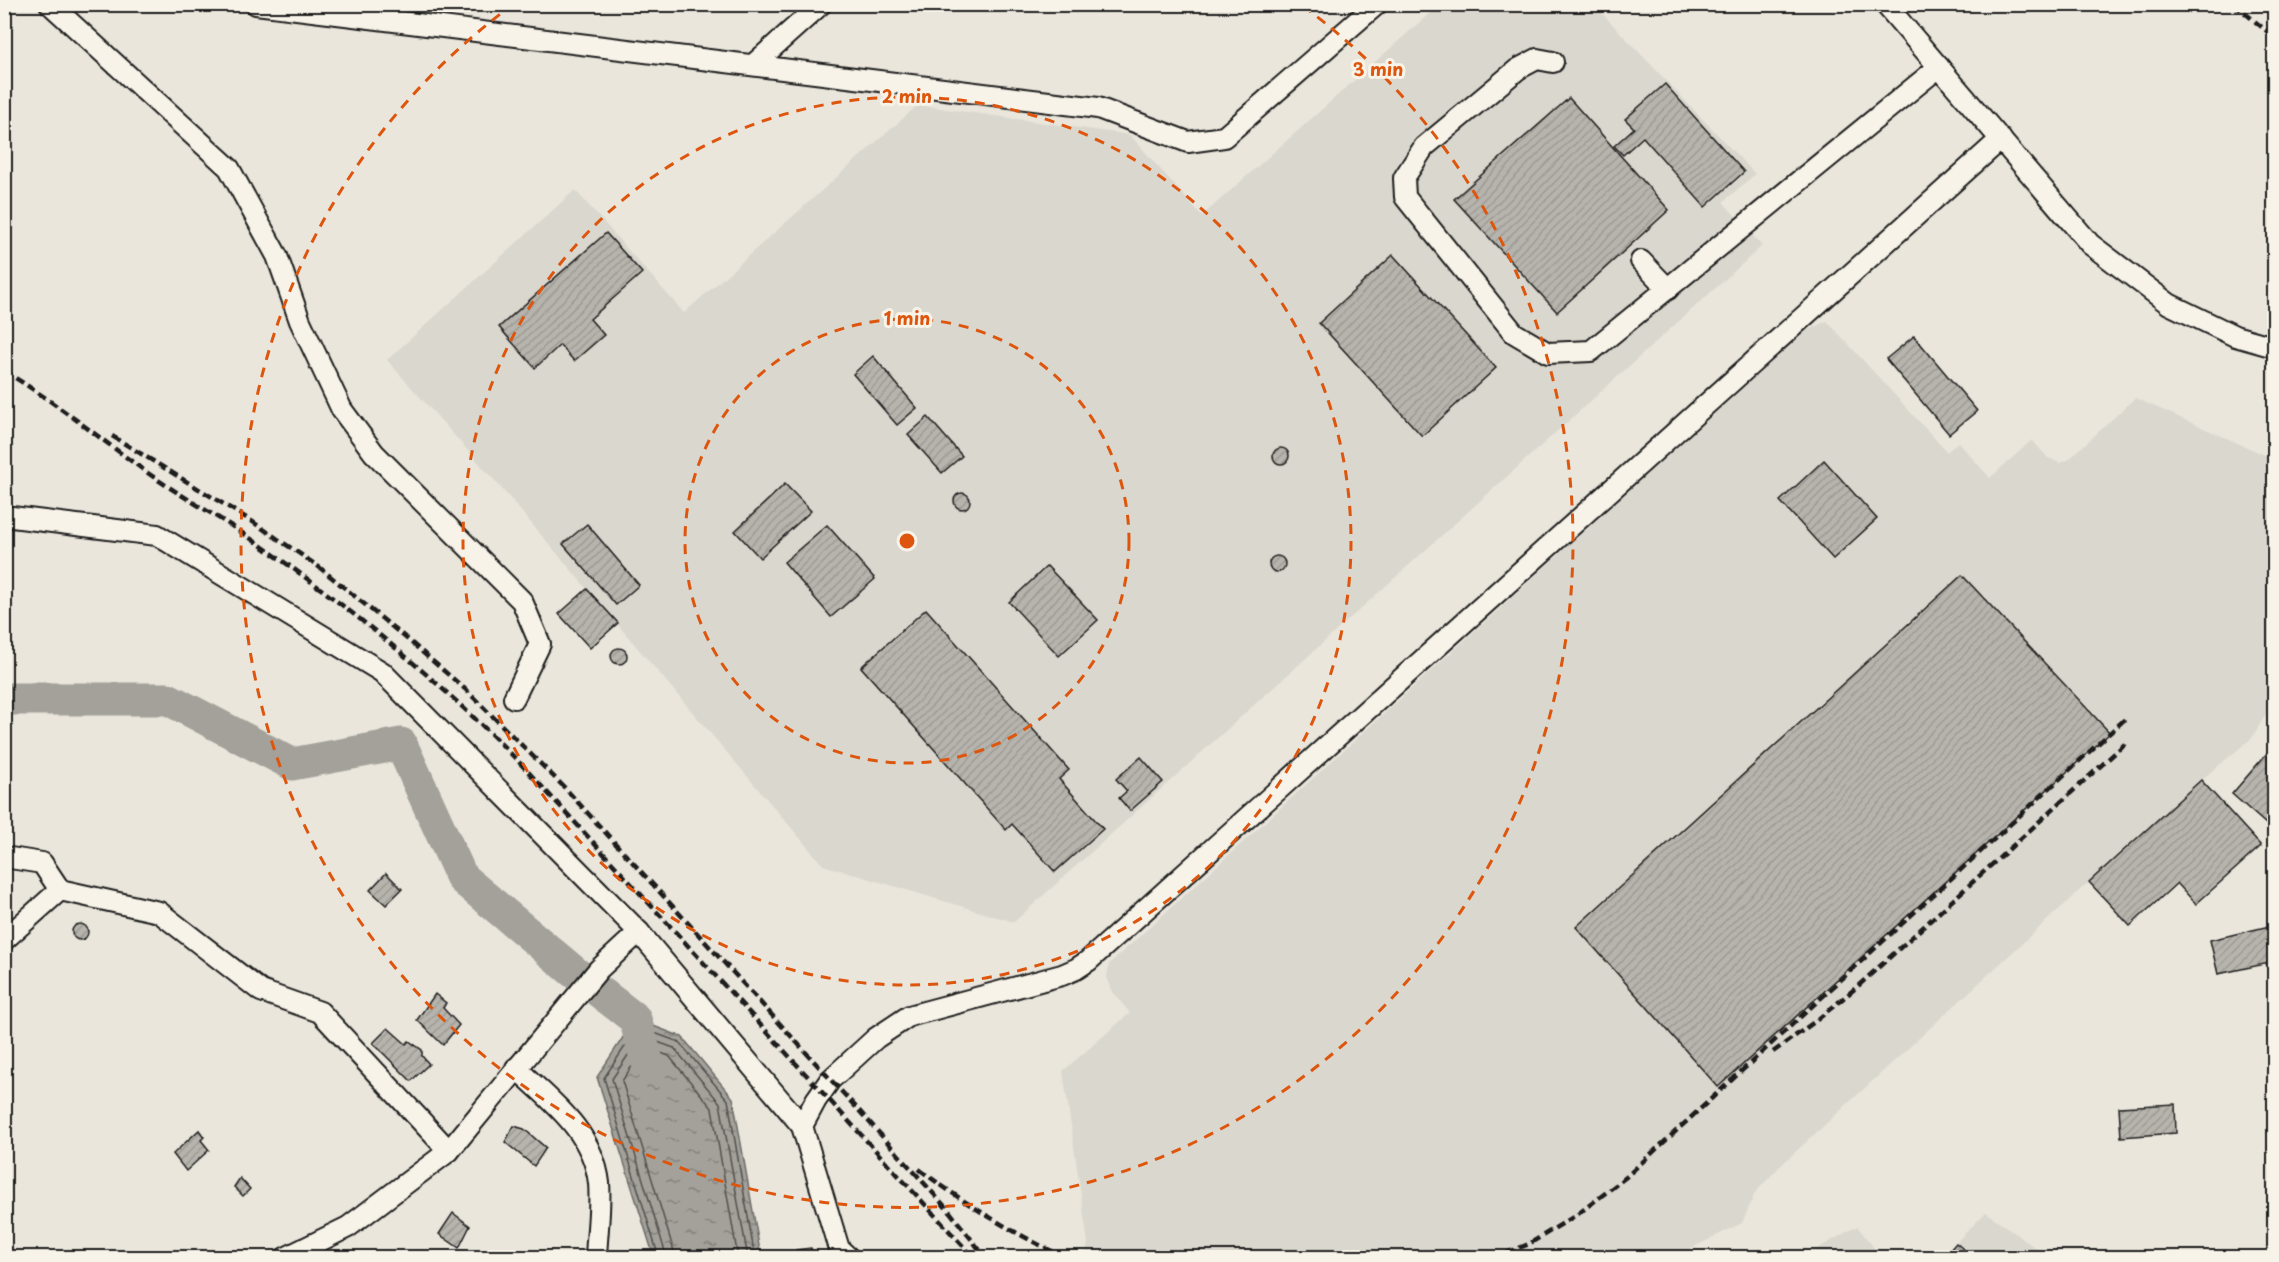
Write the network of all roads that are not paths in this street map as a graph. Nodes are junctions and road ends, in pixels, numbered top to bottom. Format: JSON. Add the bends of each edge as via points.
{"nodes":[{"id":1,"x":50,"y":4,"type":"edge"},
{"id":2,"x":256,"y":4,"type":"edge"},
{"id":3,"x":821,"y":4,"type":"edge"},
{"id":4,"x":1377,"y":4,"type":"edge"},
{"id":5,"x":1886,"y":4,"type":"edge"},
{"id":6,"x":1553,"y":62,"type":"dead end"},
{"id":7,"x":753,"y":64,"type":"junction"},
{"id":8,"x":1939,"y":67,"type":"junction"},
{"id":9,"x":2001,"y":139,"type":"junction"},
{"id":10,"x":1641,"y":261,"type":"dead end"},
{"id":11,"x":1668,"y":289,"type":"junction"},
{"id":12,"x":2274,"y":347,"type":"edge"},
{"id":13,"x":4,"y":516,"type":"edge"},
{"id":14,"x":514,"y":699,"type":"dead end"},
{"id":15,"x":4,"y":857,"type":"edge"},
{"id":16,"x":60,"y":890,"type":"junction"},
{"id":17,"x":639,"y":932,"type":"junction"},
{"id":18,"x":4,"y":940,"type":"edge"},
{"id":19,"x":516,"y":1068,"type":"junction"},
{"id":20,"x":802,"y":1126,"type":"junction"},
{"id":21,"x":449,"y":1151,"type":"junction"},
{"id":22,"x":285,"y":1257,"type":"edge"},
{"id":23,"x":596,"y":1257,"type":"edge"},
{"id":24,"x":849,"y":1257,"type":"edge"}],
"edges":[{"from":1,"to":14,"type":"street","via":[[229,168],[277,255],[300,321],[342,410],[374,453],[522,602],[540,644]]},
{"from":2,"to":7,"type":"street"},
{"from":3,"to":7,"type":"street"},
{"from":4,"to":7,"type":"street","via":[[1224,137],[1188,142],[1098,108]]},
{"from":5,"to":8,"type":"street"},
{"from":6,"to":11,"type":"street","via":[[1537,59],[1518,69],[1424,147],[1404,178],[1404,197],[1514,333],[1548,353],[1591,351]]},
{"from":8,"to":9,"type":"street"},
{"from":8,"to":11,"type":"street"},
{"from":9,"to":12,"type":"street","via":[[2090,244],[2169,304],[2235,336]]},
{"from":9,"to":20,"type":"street","via":[[1088,961],[1062,975],[909,1016],[876,1038],[830,1080]]},
{"from":10,"to":11,"type":"street"},
{"from":13,"to":17,"type":"street","via":[[157,535],[382,672]]},
{"from":15,"to":16,"type":"street","via":[[42,863]]},
{"from":16,"to":18,"type":"street"},
{"from":16,"to":21,"type":"street","via":[[159,912],[261,991],[320,1012]]},
{"from":17,"to":19,"type":"street","via":[[599,969]]},
{"from":17,"to":20,"type":"street"},
{"from":19,"to":21,"type":"street"},
{"from":19,"to":23,"type":"street","via":[[573,1121],[592,1153],[599,1184]]},
{"from":20,"to":24,"type":"street","via":[[839,1249]]},
{"from":21,"to":22,"type":"street","via":[[348,1227]]}]}
